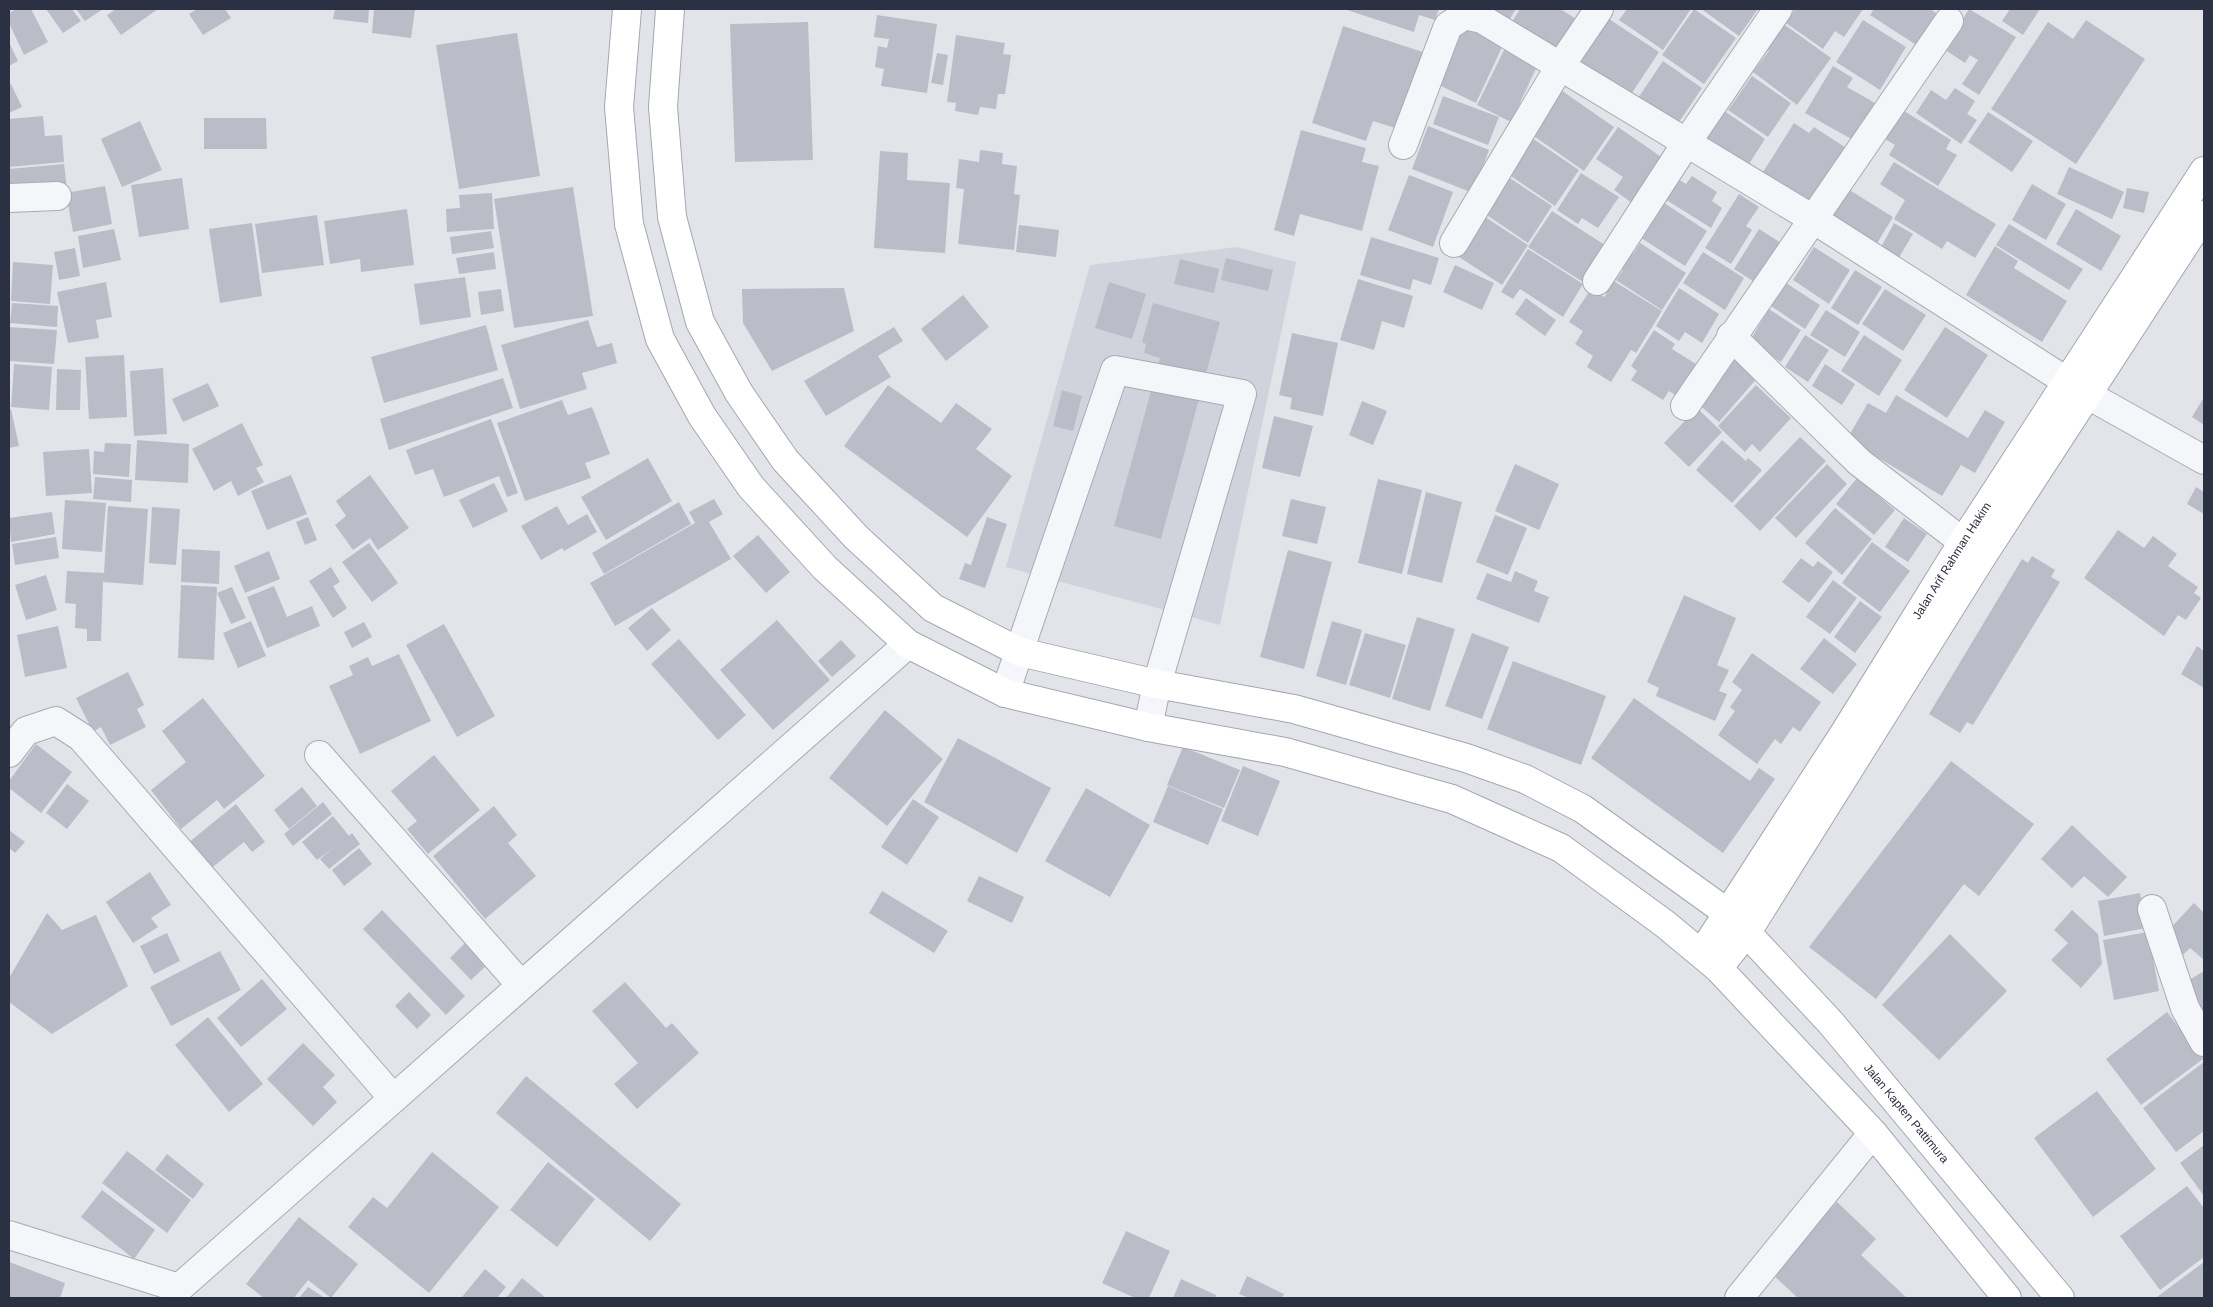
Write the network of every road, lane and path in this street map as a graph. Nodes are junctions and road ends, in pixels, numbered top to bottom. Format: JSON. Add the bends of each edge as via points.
{"nodes":[{"id":1,"x":627,"y":9,"type":"edge"},
{"id":2,"x":670,"y":9,"type":"edge"},
{"id":3,"x":1599,"y":9,"type":"edge"},
{"id":4,"x":1778,"y":9,"type":"edge"},
{"id":5,"x":1949,"y":21,"type":"dead end"},
{"id":6,"x":1559,"y":68,"type":"junction"},
{"id":7,"x":1687,"y":142,"type":"junction"},
{"id":8,"x":1403,"y":145,"type":"dead end"},
{"id":9,"x":2204,"y":171,"type":"edge"},
{"id":10,"x":56,"y":196,"type":"dead end"},
{"id":11,"x":9,"y":198,"type":"edge"},
{"id":12,"x":2204,"y":214,"type":"edge"},
{"id":13,"x":1813,"y":219,"type":"junction"},
{"id":14,"x":1454,"y":243,"type":"dead end"},
{"id":15,"x":1597,"y":281,"type":"dead end"},
{"id":16,"x":1732,"y":336,"type":"junction"},
{"id":17,"x":2077,"y":388,"type":"junction"},
{"id":18,"x":1685,"y":406,"type":"dead end"},
{"id":19,"x":2204,"y":460,"type":"edge"},
{"id":20,"x":1963,"y":542,"type":"junction"},
{"id":21,"x":908,"y":644,"type":"junction"},
{"id":22,"x":1020,"y":652,"type":"junction"},
{"id":23,"x":1157,"y":684,"type":"junction"},
{"id":24,"x":1005,"y":693,"type":"junction"},
{"id":25,"x":1148,"y":727,"type":"junction"},
{"id":26,"x":9,"y":753,"type":"edge"},
{"id":27,"x":319,"y":755,"type":"dead end"},
{"id":28,"x":2152,"y":909,"type":"dead end"},
{"id":29,"x":1738,"y":923,"type":"junction"},
{"id":30,"x":1710,"y":961,"type":"junction"},
{"id":31,"x":521,"y":985,"type":"junction"},
{"id":32,"x":2204,"y":1042,"type":"edge"},
{"id":33,"x":393,"y":1098,"type":"junction"},
{"id":34,"x":1873,"y":1132,"type":"junction"},
{"id":35,"x":9,"y":1235,"type":"edge"},
{"id":36,"x":177,"y":1293,"type":"edge"},
{"id":37,"x":1739,"y":1298,"type":"edge"},
{"id":38,"x":2007,"y":1298,"type":"edge"},
{"id":39,"x":2060,"y":1298,"type":"edge"}],
"edges":[{"from":1,"to":21,"type":"main road","via":[[619,107],[629,224],[660,338],[702,416],[751,487],[825,568]]},
{"from":2,"to":22,"type":"main road","name":"Jalan Kapten Pattimura","via":[[663,107],[672,217],[700,322],[730,377],[785,460],[856,537],[933,608]]},
{"from":3,"to":6,"type":"street"},
{"from":4,"to":7,"type":"street"},
{"from":5,"to":13,"type":"street"},
{"from":6,"to":7,"type":"street"},
{"from":6,"to":8,"type":"street","via":[[1482,20],[1465,15],[1448,26]]},
{"from":6,"to":14,"type":"street"},
{"from":7,"to":13,"type":"street"},
{"from":7,"to":15,"type":"street"},
{"from":9,"to":17,"type":"main road","name":"Jalan Arif Rahman Hakim"},
{"from":10,"to":11,"type":"street"},
{"from":12,"to":17,"type":"main road","name":"Jalan Arif Rahman Hakim"},
{"from":13,"to":16,"type":"street"},
{"from":13,"to":17,"type":"street"},
{"from":16,"to":18,"type":"street"},
{"from":16,"to":20,"type":"street","via":[[1859,462]]},
{"from":17,"to":19,"type":"street"},
{"from":17,"to":20,"type":"main road","name":"Jalan Arif Rahman Hakim"},
{"from":17,"to":29,"type":"main road","name":"Jalan Arif Rahman Hakim","via":[[1983,555]]},
{"from":20,"to":29,"type":"main road","name":"Jalan Arif Rahman Hakim","via":[[1845,732]]},
{"from":21,"to":24,"type":"main road"},
{"from":21,"to":31,"type":"street"},
{"from":22,"to":23,"type":"main road","name":"Jalan Kapten Pattimura"},
{"from":22,"to":23,"type":"street","via":[[1115,370],[1242,394]]},
{"from":22,"to":24,"type":"street"},
{"from":23,"to":25,"type":"street"},
{"from":23,"to":29,"type":"main road","name":"Jalan Kapten Pattimura","via":[[1294,709],[1466,758],[1525,779],[1583,809]]},
{"from":24,"to":25,"type":"main road"},
{"from":25,"to":30,"type":"main road","via":[[1285,752],[1452,799],[1561,848]]},
{"from":26,"to":33,"type":"street","via":[[26,731],[56,721],[81,737]]},
{"from":27,"to":31,"type":"street"},
{"from":28,"to":32,"type":"street","via":[[2185,1008]]},
{"from":29,"to":30,"type":"main road","name":"Jalan Arif Rahman Hakim"},
{"from":29,"to":39,"type":"main road","name":"Jalan Kapten Pattimura","via":[[1831,1023]]},
{"from":30,"to":34,"type":"main road"},
{"from":31,"to":33,"type":"street"},
{"from":33,"to":36,"type":"street"},
{"from":34,"to":37,"type":"street"},
{"from":34,"to":38,"type":"main road"},
{"from":35,"to":36,"type":"street"}]}
